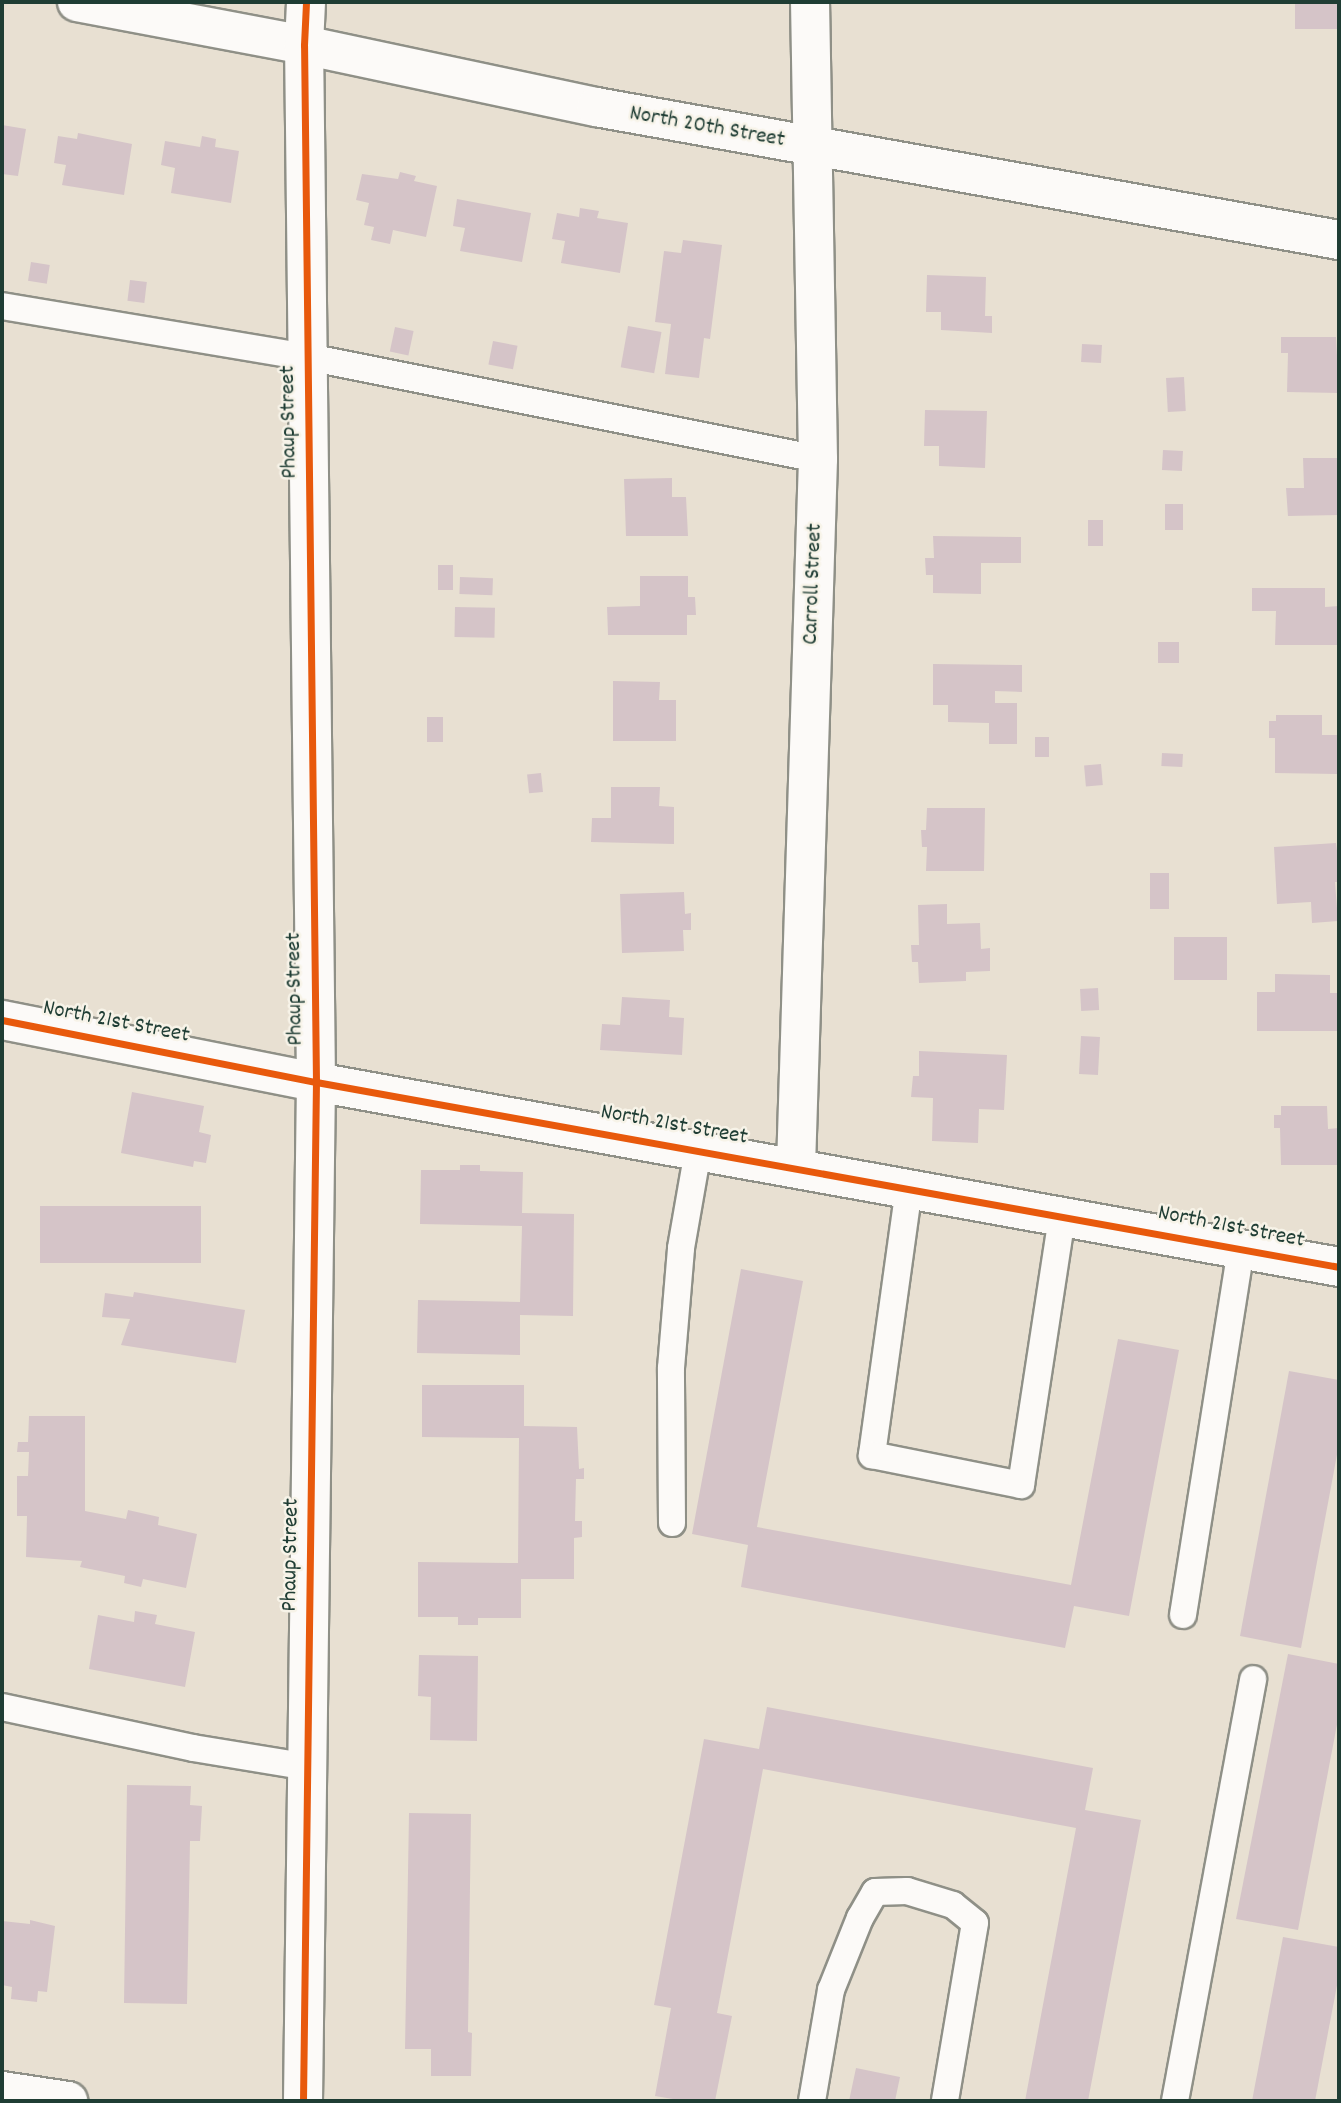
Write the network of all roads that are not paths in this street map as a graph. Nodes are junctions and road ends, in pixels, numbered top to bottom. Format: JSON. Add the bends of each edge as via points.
{"nodes":[{"id":1,"x":77,"y":2,"type":"edge"},
{"id":2,"x":306,"y":2,"type":"edge"},
{"id":3,"x":810,"y":2,"type":"edge"},
{"id":4,"x":304,"y":45,"type":"junction"},
{"id":5,"x":811,"y":147,"type":"junction"},
{"id":6,"x":1339,"y":240,"type":"edge"},
{"id":7,"x":2,"y":306,"type":"edge"},
{"id":8,"x":308,"y":357,"type":"junction"},
{"id":9,"x":818,"y":459,"type":"junction"},
{"id":10,"x":2,"y":1020,"type":"edge"},
{"id":11,"x":316,"y":1082,"type":"junction"},
{"id":12,"x":698,"y":1151,"type":"junction"},
{"id":13,"x":796,"y":1167,"type":"junction"},
{"id":14,"x":909,"y":1188,"type":"junction"},
{"id":15,"x":1062,"y":1217,"type":"junction"},
{"id":16,"x":1241,"y":1250,"type":"junction"},
{"id":17,"x":1339,"y":1267,"type":"edge"},
{"id":18,"x":672,"y":1523,"type":"dead end"},
{"id":19,"x":1182,"y":1615,"type":"dead end"},
{"id":20,"x":1253,"y":1679,"type":"dead end"},
{"id":21,"x":2,"y":1707,"type":"edge"},
{"id":22,"x":309,"y":1767,"type":"junction"},
{"id":23,"x":2,"y":2091,"type":"edge"},
{"id":24,"x":68,"y":2101,"type":"edge"},
{"id":25,"x":303,"y":2101,"type":"edge"},
{"id":26,"x":812,"y":2101,"type":"edge"},
{"id":27,"x":945,"y":2101,"type":"edge"},
{"id":28,"x":1175,"y":2101,"type":"edge"}],
"edges":[{"from":1,"to":4,"type":"street","name":"North 20th Street"},
{"from":2,"to":4,"type":"street","name":"Phaup Street"},
{"from":3,"to":5,"type":"street","name":"Carroll Street"},
{"from":4,"to":5,"type":"street","name":"North 20th Street"},
{"from":4,"to":8,"type":"street","name":"Phaup Street"},
{"from":5,"to":6,"type":"street","name":"North 20th Street"},
{"from":5,"to":9,"type":"street","name":"Carroll Street"},
{"from":7,"to":8,"type":"lane"},
{"from":8,"to":9,"type":"lane"},
{"from":8,"to":11,"type":"street","name":"Phaup Street"},
{"from":9,"to":13,"type":"street","name":"Carroll Street"},
{"from":10,"to":11,"type":"street","name":"North 21st Street"},
{"from":11,"to":12,"type":"street","name":"North 21st Street"},
{"from":11,"to":22,"type":"street","name":"Phaup Street"},
{"from":12,"to":13,"type":"street","name":"North 21st Street"},
{"from":12,"to":18,"type":"lane","via":[[681,1248],[671,1368]]},
{"from":13,"to":14,"type":"street","name":"North 21st Street"},
{"from":14,"to":15,"type":"street","name":"North 21st Street"},
{"from":14,"to":15,"type":"lane","via":[[872,1455],[1021,1485]]},
{"from":15,"to":16,"type":"street","name":"North 21st Street"},
{"from":16,"to":17,"type":"street","name":"North 21st Street"},
{"from":16,"to":19,"type":"lane"},
{"from":20,"to":28,"type":"lane"},
{"from":21,"to":22,"type":"lane","via":[[193,1748]]},
{"from":22,"to":25,"type":"street","name":"Phaup Street"},
{"from":23,"to":24,"type":"street"},
{"from":26,"to":27,"type":"lane","via":[[831,1990],[860,1918],[875,1892],[907,1891],[953,1905],[975,1923]]}]}
